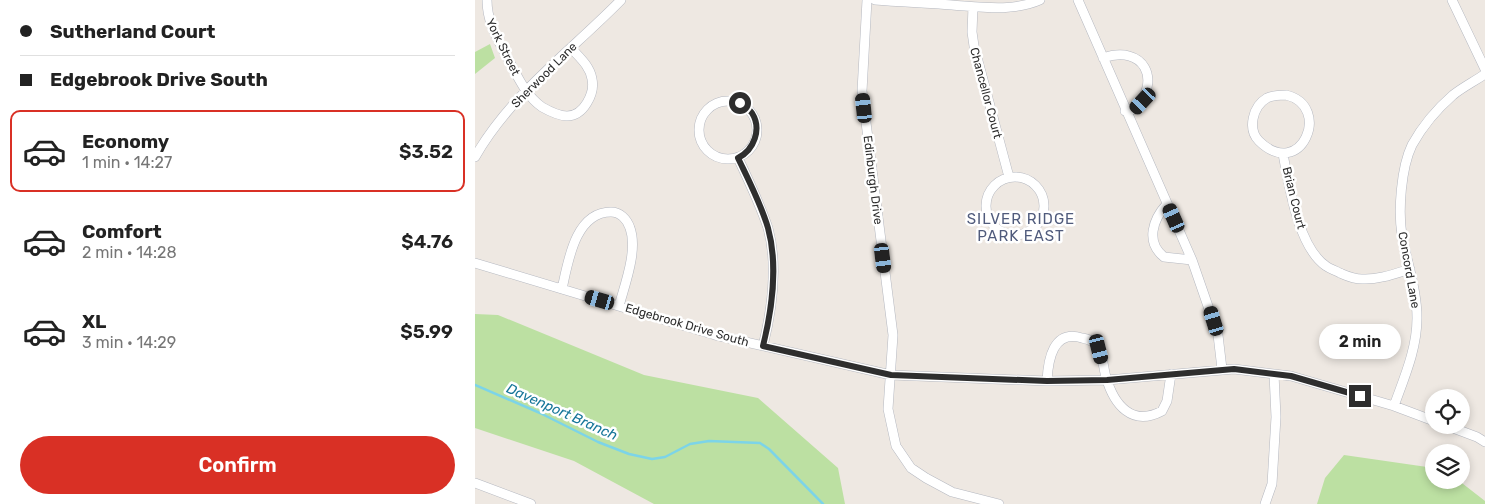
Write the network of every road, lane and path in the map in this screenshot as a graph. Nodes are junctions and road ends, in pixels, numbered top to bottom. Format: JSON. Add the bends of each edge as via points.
{"nodes":[{"id":1,"x":487,"y":0,"type":"edge"},
{"id":2,"x":621,"y":0,"type":"edge"},
{"id":3,"x":867,"y":0,"type":"edge"},
{"id":4,"x":875,"y":0,"type":"edge"},
{"id":5,"x":1040,"y":0,"type":"edge"},
{"id":6,"x":1078,"y":0,"type":"edge"},
{"id":7,"x":1453,"y":0,"type":"edge"},
{"id":8,"x":893,"y":1,"type":"edge"},
{"id":9,"x":953,"y":2,"type":"edge"},
{"id":10,"x":973,"y":7,"type":"junction"},
{"id":11,"x":571,"y":48,"type":"junction"},
{"id":12,"x":1103,"y":58,"type":"junction"},
{"id":13,"x":1485,"y":69,"type":"edge"},
{"id":14,"x":1485,"y":74,"type":"edge"},
{"id":15,"x":526,"y":92,"type":"junction"},
{"id":16,"x":1125,"y":111,"type":"junction"},
{"id":17,"x":1283,"y":154,"type":"junction"},
{"id":18,"x":475,"y":158,"type":"edge"},
{"id":19,"x":738,"y":158,"type":"junction"},
{"id":20,"x":1009,"y":177,"type":"junction"},
{"id":21,"x":1167,"y":204,"type":"junction"},
{"id":22,"x":1192,"y":260,"type":"junction"},
{"id":23,"x":475,"y":263,"type":"edge"},
{"id":24,"x":1410,"y":269,"type":"junction"},
{"id":25,"x":562,"y":289,"type":"junction"},
{"id":26,"x":619,"y":306,"type":"junction"},
{"id":27,"x":763,"y":346,"type":"junction"},
{"id":28,"x":1222,"y":369,"type":"junction"},
{"id":29,"x":1171,"y":374,"type":"junction"},
{"id":30,"x":1274,"y":374,"type":"junction"},
{"id":31,"x":891,"y":375,"type":"junction"},
{"id":32,"x":1107,"y":380,"type":"junction"},
{"id":33,"x":1047,"y":381,"type":"junction"},
{"id":34,"x":1394,"y":406,"type":"junction"},
{"id":35,"x":1425,"y":418,"type":"edge"},
{"id":36,"x":1469,"y":434,"type":"edge"},
{"id":37,"x":1485,"y":442,"type":"edge"},
{"id":38,"x":475,"y":483,"type":"edge"},
{"id":39,"x":531,"y":504,"type":"edge"},
{"id":40,"x":999,"y":504,"type":"edge"},
{"id":41,"x":1265,"y":504,"type":"edge"}],
"edges":[{"from":1,"to":15,"type":"street","name":"York Street","via":[[490,25]]},
{"from":2,"to":11,"type":"street","name":"Sherwood Lane"},
{"from":3,"to":31,"type":"street","name":"Edinburgh Drive","via":[[862,91],[893,335]]},
{"from":4,"to":8,"type":"street"},
{"from":5,"to":10,"type":"street","via":[[1013,7]]},
{"from":6,"to":12,"type":"street"},
{"from":7,"to":13,"type":"street"},
{"from":8,"to":9,"type":"street"},
{"from":9,"to":10,"type":"street"},
{"from":10,"to":20,"type":"street","name":"Chancellor Court","via":[[973,46]]},
{"from":11,"to":15,"type":"street","name":"Sherwood Lane"},
{"from":11,"to":15,"type":"street","via":[[588,67],[592,78],[592,94],[584,106],[573,116],[557,114]]},
{"from":12,"to":16,"type":"street"},
{"from":12,"to":16,"type":"street","via":[[1129,54],[1144,66],[1148,79],[1146,94],[1135,109]]},
{"from":14,"to":24,"type":"street","name":"Concord Lane","via":[[1453,95],[1426,123],[1412,146],[1400,197],[1402,234]]},
{"from":15,"to":18,"type":"street","name":"Sherwood Lane","via":[[487,137]]},
{"from":16,"to":21,"type":"street"},
{"from":17,"to":17,"type":"street","name":"Brian Court","via":[[1296,149],[1309,132],[1304,105],[1286,95],[1267,98],[1257,106],[1253,119],[1254,134],[1259,140],[1272,151]]},
{"from":17,"to":24,"type":"street","name":"Brian Court","via":[[1303,235],[1325,265],[1350,278],[1362,279]]},
{"from":19,"to":19,"type":"street","via":[[724,160],[714,157],[704,148],[700,132],[702,117],[719,102],[740,103],[754,117],[756,138],[751,149]]},
{"from":19,"to":27,"type":"street","via":[[768,230],[772,298]]},
{"from":20,"to":20,"type":"street","via":[[993,186],[988,194],[986,212],[995,228],[1003,233],[1022,235],[1039,224],[1045,205],[1040,190],[1029,180]]},
{"from":21,"to":22,"type":"street"},
{"from":21,"to":22,"type":"street","via":[[1154,221],[1155,247],[1164,257]]},
{"from":22,"to":28,"type":"street","via":[[1218,335]]},
{"from":23,"to":25,"type":"street","name":"Edgebrook Drive South"},
{"from":24,"to":34,"type":"street","name":"Concord Lane","via":[[1417,333]]},
{"from":25,"to":26,"type":"street","name":"Edgebrook Drive South"},
{"from":25,"to":26,"type":"street","via":[[568,259],[583,225],[594,215],[617,212],[630,228],[632,244],[631,262]]},
{"from":26,"to":27,"type":"street","name":"Edgebrook Drive South"},
{"from":27,"to":31,"type":"street","name":"Edgebrook Drive South"},
{"from":28,"to":29,"type":"street","name":"Edgebrook Drive South"},
{"from":28,"to":30,"type":"street","name":"Edgebrook Drive South"},
{"from":29,"to":32,"type":"street","name":"Edgebrook Drive South"},
{"from":29,"to":32,"type":"street","via":[[1162,411],[1144,418],[1125,410],[1115,400]]},
{"from":30,"to":34,"type":"street","name":"Edgebrook Drive South"},
{"from":30,"to":41,"type":"street","via":[[1276,417],[1271,484]]},
{"from":31,"to":33,"type":"street","name":"Edgebrook Drive South"},
{"from":31,"to":40,"type":"street","name":"Edinburgh Drive","via":[[889,422],[896,446],[911,468],[952,492]]},
{"from":32,"to":33,"type":"street","name":"Edgebrook Drive South"},
{"from":32,"to":33,"type":"street","via":[[1099,349],[1091,340],[1072,336],[1054,348]]},
{"from":34,"to":35,"type":"street","name":"Edgebrook Drive South"},
{"from":36,"to":37,"type":"street"},
{"from":38,"to":39,"type":"street"}]}
